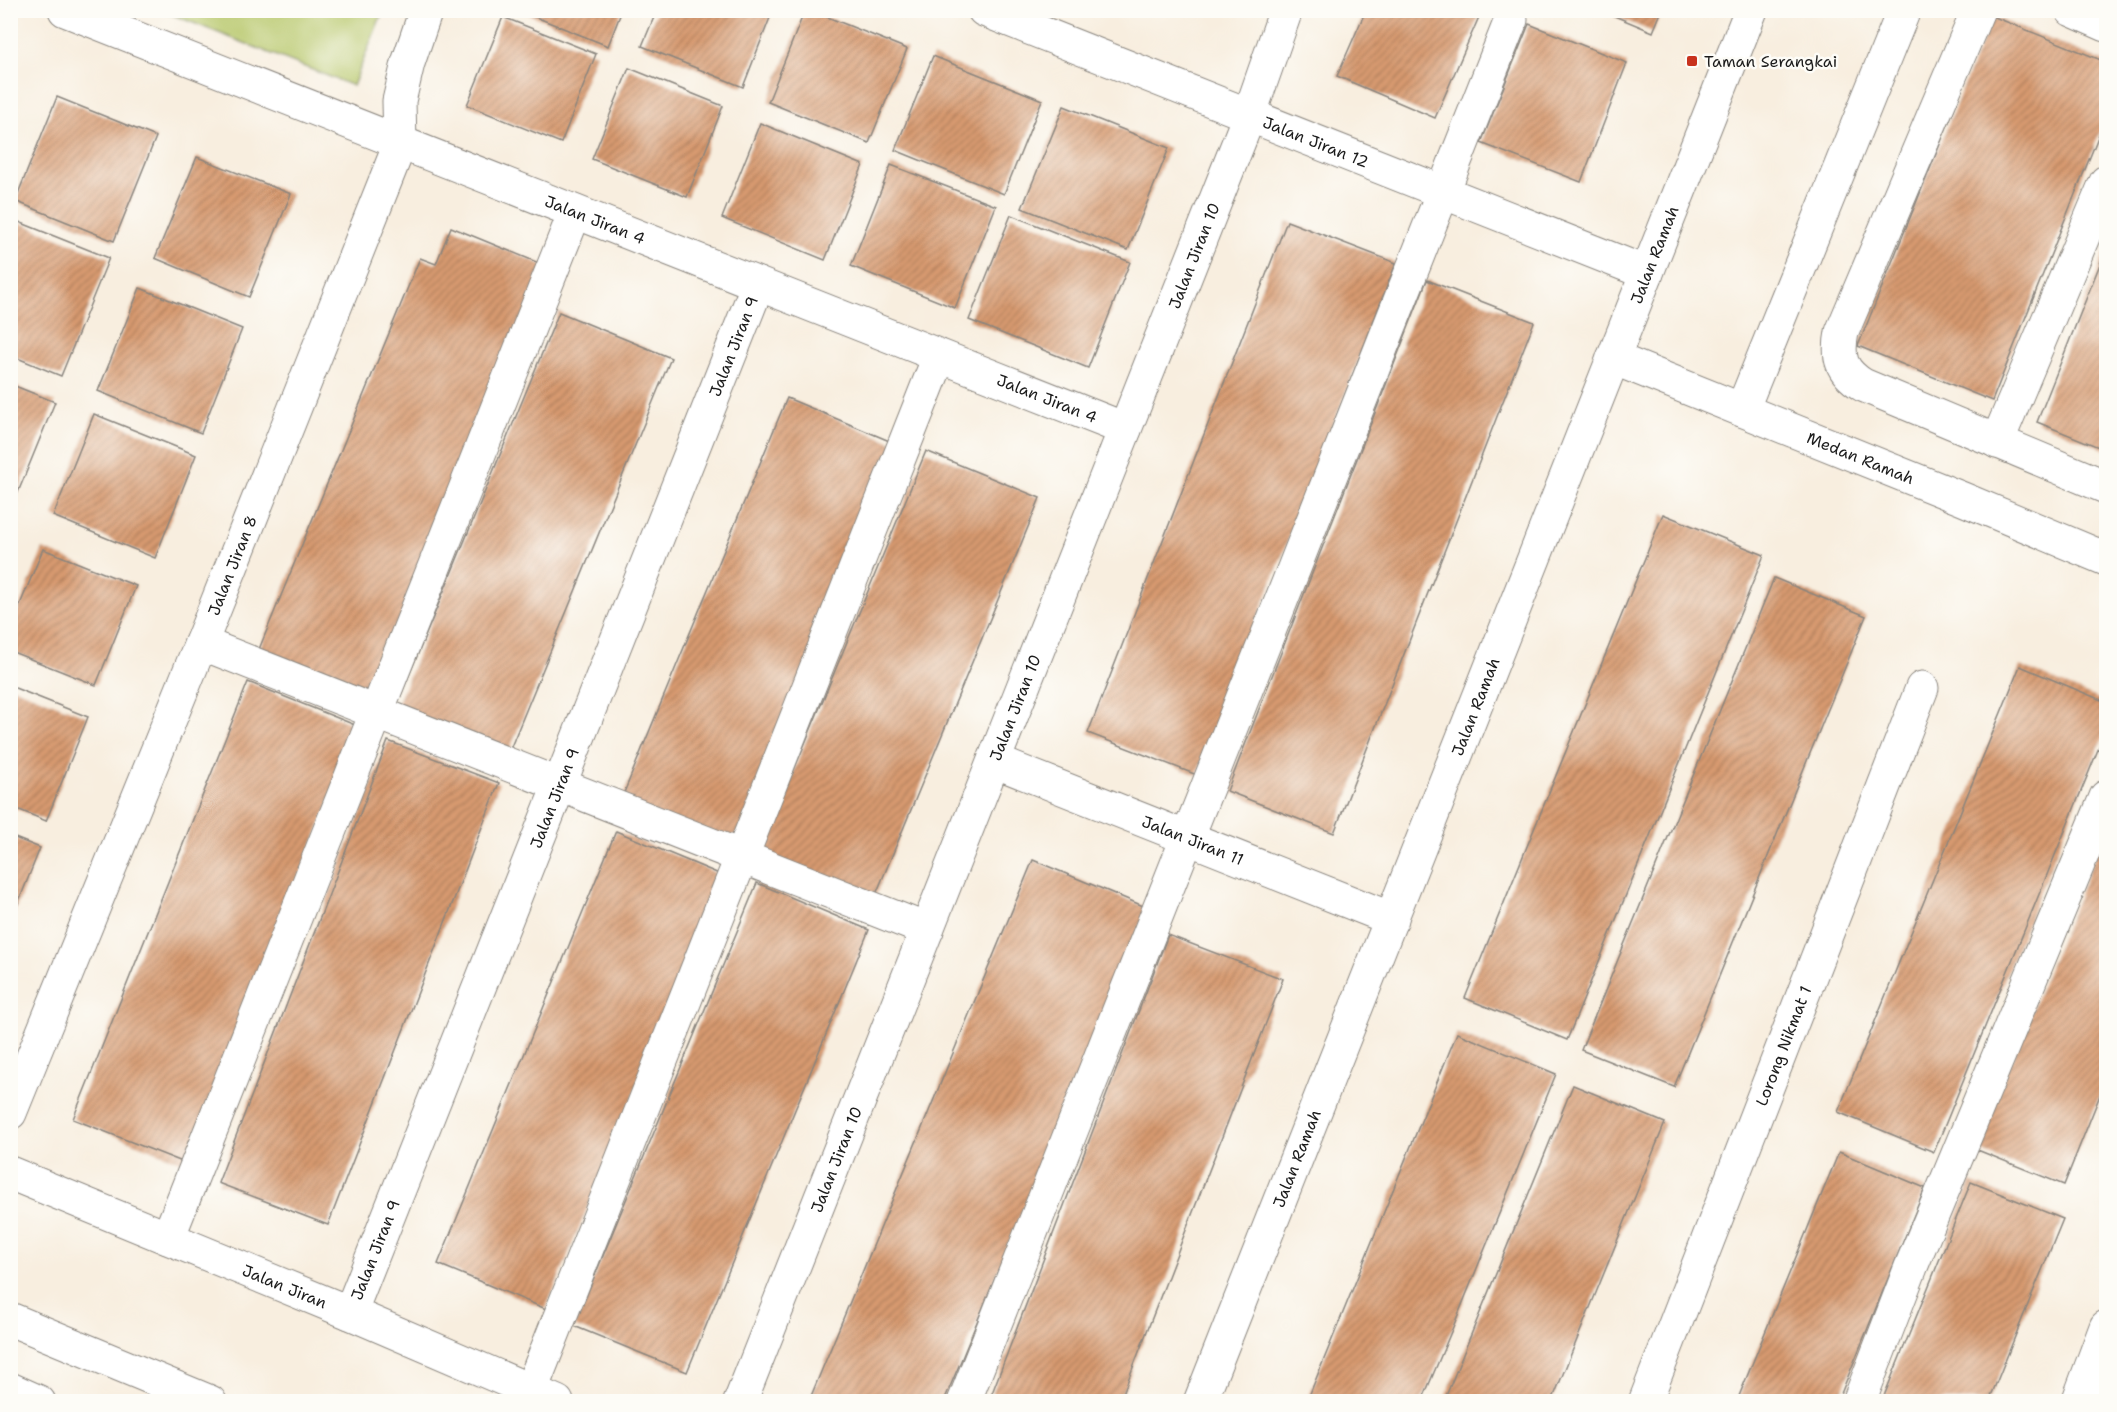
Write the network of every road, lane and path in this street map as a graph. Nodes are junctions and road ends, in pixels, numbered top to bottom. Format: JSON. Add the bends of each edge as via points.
{"nodes":[{"id":1,"x":65,"y":10,"type":"edge"},
{"id":2,"x":426,"y":10,"type":"edge"},
{"id":3,"x":984,"y":10,"type":"edge"},
{"id":4,"x":1286,"y":10,"type":"edge"},
{"id":5,"x":1751,"y":10,"type":"edge"},
{"id":6,"x":1904,"y":10,"type":"edge"},
{"id":7,"x":1978,"y":10,"type":"edge"},
{"id":8,"x":2072,"y":10,"type":"edge"},
{"id":9,"x":1511,"y":20,"type":"dead end"},
{"id":10,"x":2106,"y":25,"type":"edge"},
{"id":11,"x":1249,"y":116,"type":"junction"},
{"id":12,"x":400,"y":144,"type":"junction"},
{"id":13,"x":2106,"y":182,"type":"edge"},
{"id":14,"x":1443,"y":192,"type":"junction"},
{"id":15,"x":575,"y":212,"type":"junction"},
{"id":16,"x":1647,"y":273,"type":"junction"},
{"id":17,"x":758,"y":284,"type":"junction"},
{"id":18,"x":939,"y":357,"type":"junction"},
{"id":19,"x":1613,"y":358,"type":"junction"},
{"id":20,"x":1742,"y":410,"type":"junction"},
{"id":21,"x":1125,"y":429,"type":"junction"},
{"id":22,"x":1997,"y":442,"type":"junction"},
{"id":23,"x":2106,"y":487,"type":"edge"},
{"id":24,"x":2106,"y":560,"type":"edge"},
{"id":25,"x":201,"y":643,"type":"junction"},
{"id":26,"x":1922,"y":688,"type":"dead end"},
{"id":27,"x":376,"y":713,"type":"junction"},
{"id":28,"x":994,"y":761,"type":"junction"},
{"id":29,"x":559,"y":785,"type":"junction"},
{"id":30,"x":2106,"y":797,"type":"edge"},
{"id":31,"x":1186,"y":838,"type":"junction"},
{"id":32,"x":741,"y":857,"type":"junction"},
{"id":33,"x":1392,"y":919,"type":"junction"},
{"id":34,"x":927,"y":930,"type":"junction"},
{"id":35,"x":10,"y":1113,"type":"edge"},
{"id":36,"x":10,"y":1173,"type":"edge"},
{"id":37,"x":168,"y":1238,"type":"junction"},
{"id":38,"x":350,"y":1313,"type":"junction"},
{"id":39,"x":10,"y":1319,"type":"edge"},
{"id":40,"x":2106,"y":1327,"type":"edge"},
{"id":41,"x":10,"y":1389,"type":"edge"},
{"id":42,"x":544,"y":1396,"type":"edge"},
{"id":43,"x":39,"y":1401,"type":"edge"},
{"id":44,"x":210,"y":1401,"type":"edge"},
{"id":45,"x":740,"y":1401,"type":"edge"},
{"id":46,"x":964,"y":1401,"type":"edge"},
{"id":47,"x":1200,"y":1401,"type":"edge"},
{"id":48,"x":1645,"y":1401,"type":"edge"},
{"id":49,"x":1859,"y":1401,"type":"edge"},
{"id":50,"x":2078,"y":1401,"type":"edge"}],
"edges":[{"from":1,"to":12,"type":"street","name":"Jalan Jiran 4"},
{"from":2,"to":12,"type":"street","name":"Jalan Jiran 8","via":[[399,100]]},
{"from":3,"to":11,"type":"street","name":"Jalan Jiran 12"},
{"from":4,"to":11,"type":"street","name":"Jalan Jiran 10"},
{"from":5,"to":16,"type":"street","name":"Jalan Ramah"},
{"from":6,"to":20,"type":"street"},
{"from":7,"to":22,"type":"street","via":[[1842,332],[1839,348],[1850,377],[1863,386]]},
{"from":8,"to":10,"type":"street"},
{"from":9,"to":14,"type":"street"},
{"from":11,"to":14,"type":"street","name":"Jalan Jiran 12"},
{"from":11,"to":21,"type":"street","name":"Jalan Jiran 10"},
{"from":12,"to":15,"type":"street","name":"Jalan Jiran 4"},
{"from":12,"to":25,"type":"street","name":"Jalan Jiran 8"},
{"from":13,"to":22,"type":"street"},
{"from":14,"to":16,"type":"street","name":"Jalan Jiran 12"},
{"from":14,"to":31,"type":"street"},
{"from":15,"to":17,"type":"street","name":"Jalan Jiran 4"},
{"from":15,"to":27,"type":"street"},
{"from":16,"to":19,"type":"street","name":"Jalan Ramah"},
{"from":17,"to":18,"type":"street","name":"Jalan Jiran 4"},
{"from":17,"to":29,"type":"street","name":"Jalan Jiran 9"},
{"from":18,"to":21,"type":"street","name":"Jalan Jiran 4"},
{"from":18,"to":32,"type":"street"},
{"from":19,"to":20,"type":"street","name":"Medan Ramah"},
{"from":19,"to":33,"type":"street","name":"Jalan Ramah"},
{"from":20,"to":24,"type":"street","name":"Medan Ramah"},
{"from":21,"to":28,"type":"street","name":"Jalan Jiran 10"},
{"from":22,"to":23,"type":"street"},
{"from":25,"to":27,"type":"street"},
{"from":25,"to":35,"type":"street","name":"Jalan Jiran 8"},
{"from":26,"to":48,"type":"street","name":"Lorong Nikmat 1"},
{"from":27,"to":29,"type":"street"},
{"from":27,"to":37,"type":"street"},
{"from":28,"to":31,"type":"street","name":"Jalan Jiran 11"},
{"from":28,"to":34,"type":"street","name":"Jalan Jiran 10"},
{"from":29,"to":32,"type":"street"},
{"from":29,"to":38,"type":"street","name":"Jalan Jiran 9"},
{"from":30,"to":49,"type":"street"},
{"from":31,"to":33,"type":"street","name":"Jalan Jiran 11"},
{"from":31,"to":46,"type":"street"},
{"from":32,"to":34,"type":"street"},
{"from":32,"to":42,"type":"street"},
{"from":33,"to":47,"type":"street","name":"Jalan Ramah"},
{"from":34,"to":45,"type":"street","name":"Jalan Jiran 10"},
{"from":36,"to":37,"type":"street","name":"Jalan Jiran"},
{"from":37,"to":38,"type":"street","name":"Jalan Jiran"},
{"from":38,"to":42,"type":"street","name":"Jalan Jiran"},
{"from":39,"to":44,"type":"street"},
{"from":40,"to":50,"type":"street"},
{"from":41,"to":43,"type":"street"}]}
